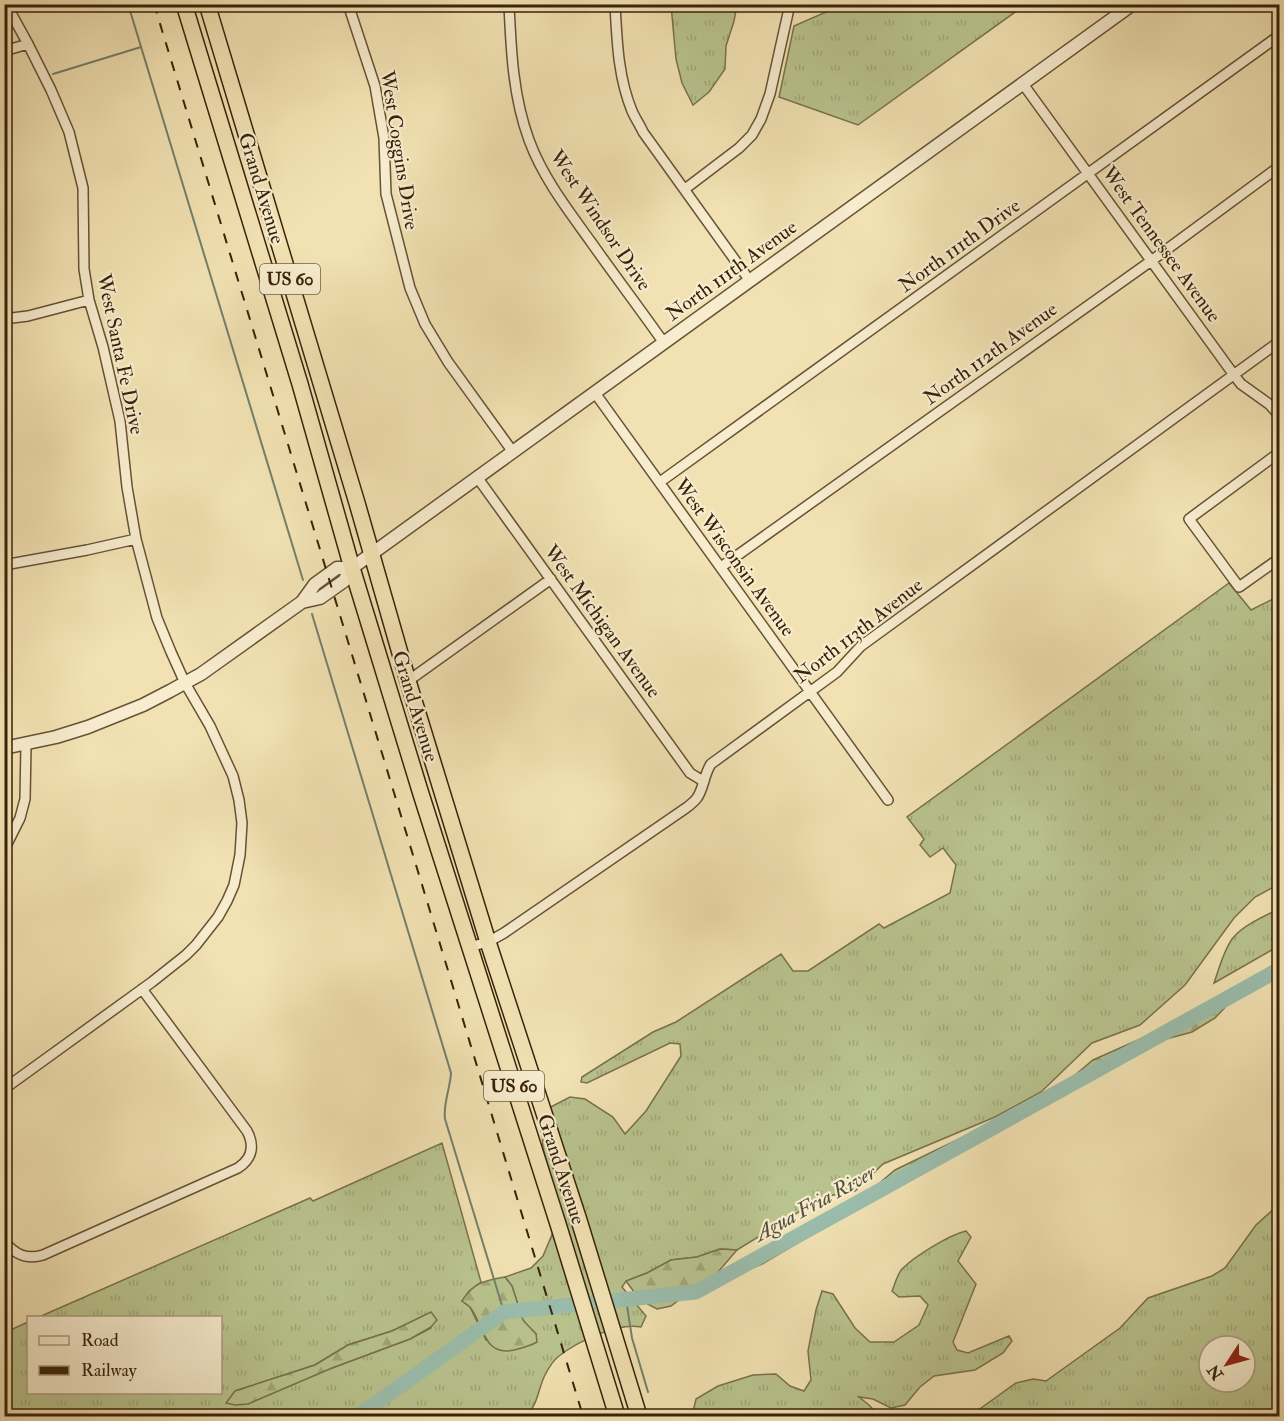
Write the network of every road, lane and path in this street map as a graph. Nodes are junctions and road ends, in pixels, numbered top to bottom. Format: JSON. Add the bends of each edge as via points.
{"nodes":[{"id":1,"x":6,"y":4,"type":"edge"},
{"id":2,"x":184,"y":4,"type":"edge"},
{"id":3,"x":207,"y":4,"type":"edge"},
{"id":4,"x":348,"y":4,"type":"edge"},
{"id":5,"x":509,"y":4,"type":"edge"},
{"id":6,"x":615,"y":4,"type":"edge"},
{"id":7,"x":790,"y":4,"type":"edge"},
{"id":8,"x":1133,"y":4,"type":"edge"},
{"id":9,"x":1280,"y":35,"type":"edge"},
{"id":10,"x":28,"y":44,"type":"junction"},
{"id":11,"x":4,"y":51,"type":"edge"},
{"id":12,"x":1023,"y":84,"type":"junction"},
{"id":13,"x":1280,"y":166,"type":"edge"},
{"id":14,"x":1089,"y":174,"type":"junction"},
{"id":15,"x":684,"y":189,"type":"junction"},
{"id":16,"x":1151,"y":261,"type":"junction"},
{"id":17,"x":750,"y":281,"type":"junction"},
{"id":18,"x":89,"y":300,"type":"junction"},
{"id":19,"x":4,"y":319,"type":"edge"},
{"id":20,"x":1280,"y":341,"type":"edge"},
{"id":21,"x":664,"y":343,"type":"junction"},
{"id":22,"x":1234,"y":375,"type":"junction"},
{"id":23,"x":595,"y":393,"type":"junction"},
{"id":24,"x":1280,"y":416,"type":"edge"},
{"id":25,"x":513,"y":452,"type":"junction"},
{"id":26,"x":1280,"y":452,"type":"edge"},
{"id":27,"x":477,"y":477,"type":"junction"},
{"id":28,"x":660,"y":482,"type":"junction"},
{"id":29,"x":136,"y":539,"type":"junction"},
{"id":30,"x":371,"y":554,"type":"junction"},
{"id":31,"x":1280,"y":558,"type":"edge"},
{"id":32,"x":4,"y":565,"type":"edge"},
{"id":33,"x":721,"y":567,"type":"junction"},
{"id":34,"x":352,"y":568,"type":"junction"},
{"id":35,"x":551,"y":579,"type":"junction"},
{"id":36,"x":408,"y":681,"type":"junction"},
{"id":37,"x":185,"y":683,"type":"junction"},
{"id":38,"x":810,"y":691,"type":"junction"},
{"id":39,"x":26,"y":744,"type":"junction"},
{"id":40,"x":4,"y":748,"type":"edge"},
{"id":41,"x":703,"y":781,"type":"junction"},
{"id":42,"x":888,"y":800,"type":"dead end"},
{"id":43,"x":4,"y":850,"type":"edge"},
{"id":44,"x":488,"y":942,"type":"junction"},
{"id":45,"x":469,"y":947,"type":"junction"},
{"id":46,"x":142,"y":989,"type":"junction"},
{"id":47,"x":4,"y":1089,"type":"edge"},
{"id":48,"x":4,"y":1241,"type":"edge"},
{"id":49,"x":617,"y":1416,"type":"edge"},
{"id":50,"x":639,"y":1416,"type":"edge"}],
"edges":[{"from":1,"to":10,"type":"street","name":"West Santa Fe Drive"},
{"from":2,"to":34,"type":"highway","name":"Grand Avenue","number":"US 60"},
{"from":3,"to":30,"type":"highway","name":"Grand Avenue","number":"US 60"},
{"from":4,"to":25,"type":"street","name":"West Coggins Drive","via":[[375,86],[384,138],[386,194],[410,288],[425,324],[448,362]]},
{"from":5,"to":21,"type":"street","name":"West Windsor Drive","via":[[517,94],[539,163],[553,189]]},
{"from":6,"to":15,"type":"street","via":[[620,71],[632,111]]},
{"from":7,"to":15,"type":"street","via":[[770,94],[752,135]]},
{"from":8,"to":12,"type":"street","name":"North 111th Avenue"},
{"from":9,"to":14,"type":"street","name":"North 111th Drive"},
{"from":10,"to":11,"type":"street"},
{"from":10,"to":18,"type":"street","name":"West Santa Fe Drive","via":[[63,115],[80,174]]},
{"from":12,"to":14,"type":"street","name":"West Tennessee Avenue"},
{"from":12,"to":17,"type":"street","name":"North 111th Avenue"},
{"from":13,"to":16,"type":"street","name":"North 112th Avenue"},
{"from":14,"to":16,"type":"street","name":"West Tennessee Avenue"},
{"from":14,"to":28,"type":"street","name":"North 111th Drive"},
{"from":15,"to":17,"type":"street"},
{"from":16,"to":22,"type":"street","name":"West Tennessee Avenue"},
{"from":16,"to":33,"type":"street","name":"North 112th Avenue"},
{"from":17,"to":21,"type":"street","name":"North 111th Avenue"},
{"from":18,"to":19,"type":"street"},
{"from":18,"to":29,"type":"street","name":"West Santa Fe Drive","via":[[120,421]]},
{"from":20,"to":22,"type":"street","name":"North 113th Avenue"},
{"from":21,"to":23,"type":"street","name":"North 111th Avenue"},
{"from":22,"to":24,"type":"street","name":"West Tennessee Avenue"},
{"from":22,"to":38,"type":"street","name":"North 113th Avenue","via":[[864,644],[837,672]]},
{"from":23,"to":25,"type":"street","name":"North 111th Avenue"},
{"from":23,"to":28,"type":"street","name":"West Wisconsin Avenue"},
{"from":25,"to":27,"type":"street","name":"North 111th Avenue"},
{"from":26,"to":31,"type":"street","via":[[1189,519],[1239,587]]},
{"from":27,"to":30,"type":"street","name":"North 111th Avenue"},
{"from":27,"to":35,"type":"street","name":"West Michigan Avenue"},
{"from":28,"to":33,"type":"street","name":"West Wisconsin Avenue"},
{"from":29,"to":32,"type":"street"},
{"from":29,"to":37,"type":"street","name":"West Santa Fe Drive","via":[[157,618]]},
{"from":30,"to":34,"type":"street","name":"North 111th Avenue"},
{"from":30,"to":36,"type":"highway","name":"Grand Avenue","number":"US 60"},
{"from":33,"to":38,"type":"street","name":"West Wisconsin Avenue"},
{"from":34,"to":37,"type":"street","name":"North 111th Avenue","via":[[345,581],[320,598],[302,602]]},
{"from":34,"to":45,"type":"highway","name":"Grand Avenue","number":"US 60"},
{"from":35,"to":36,"type":"street"},
{"from":35,"to":41,"type":"street","name":"West Michigan Avenue","via":[[690,774]]},
{"from":36,"to":44,"type":"highway","name":"Grand Avenue","number":"US 60"},
{"from":37,"to":39,"type":"street","name":"North 111th Avenue","via":[[115,717]]},
{"from":37,"to":46,"type":"street","name":"West Santa Fe Drive","via":[[233,777],[242,823],[240,855],[234,885],[212,926],[186,955]]},
{"from":38,"to":41,"type":"street","name":"North 113th Avenue","via":[[711,764]]},
{"from":38,"to":42,"type":"street","name":"West Wisconsin Avenue"},
{"from":39,"to":40,"type":"street","name":"North 111th Avenue"},
{"from":39,"to":43,"type":"street","via":[[25,799]]},
{"from":41,"to":44,"type":"street","name":"North 113th Avenue","via":[[699,796],[686,808]]},
{"from":44,"to":45,"type":"street","name":"North 113th Avenue"},
{"from":44,"to":50,"type":"highway","name":"Grand Avenue","number":"US 60"},
{"from":45,"to":49,"type":"highway","name":"Grand Avenue","number":"US 60"},
{"from":46,"to":47,"type":"street","name":"West Santa Fe Drive"},
{"from":46,"to":48,"type":"street","via":[[247,1131],[251,1140],[247,1161],[43,1255],[23,1256]]}]}
